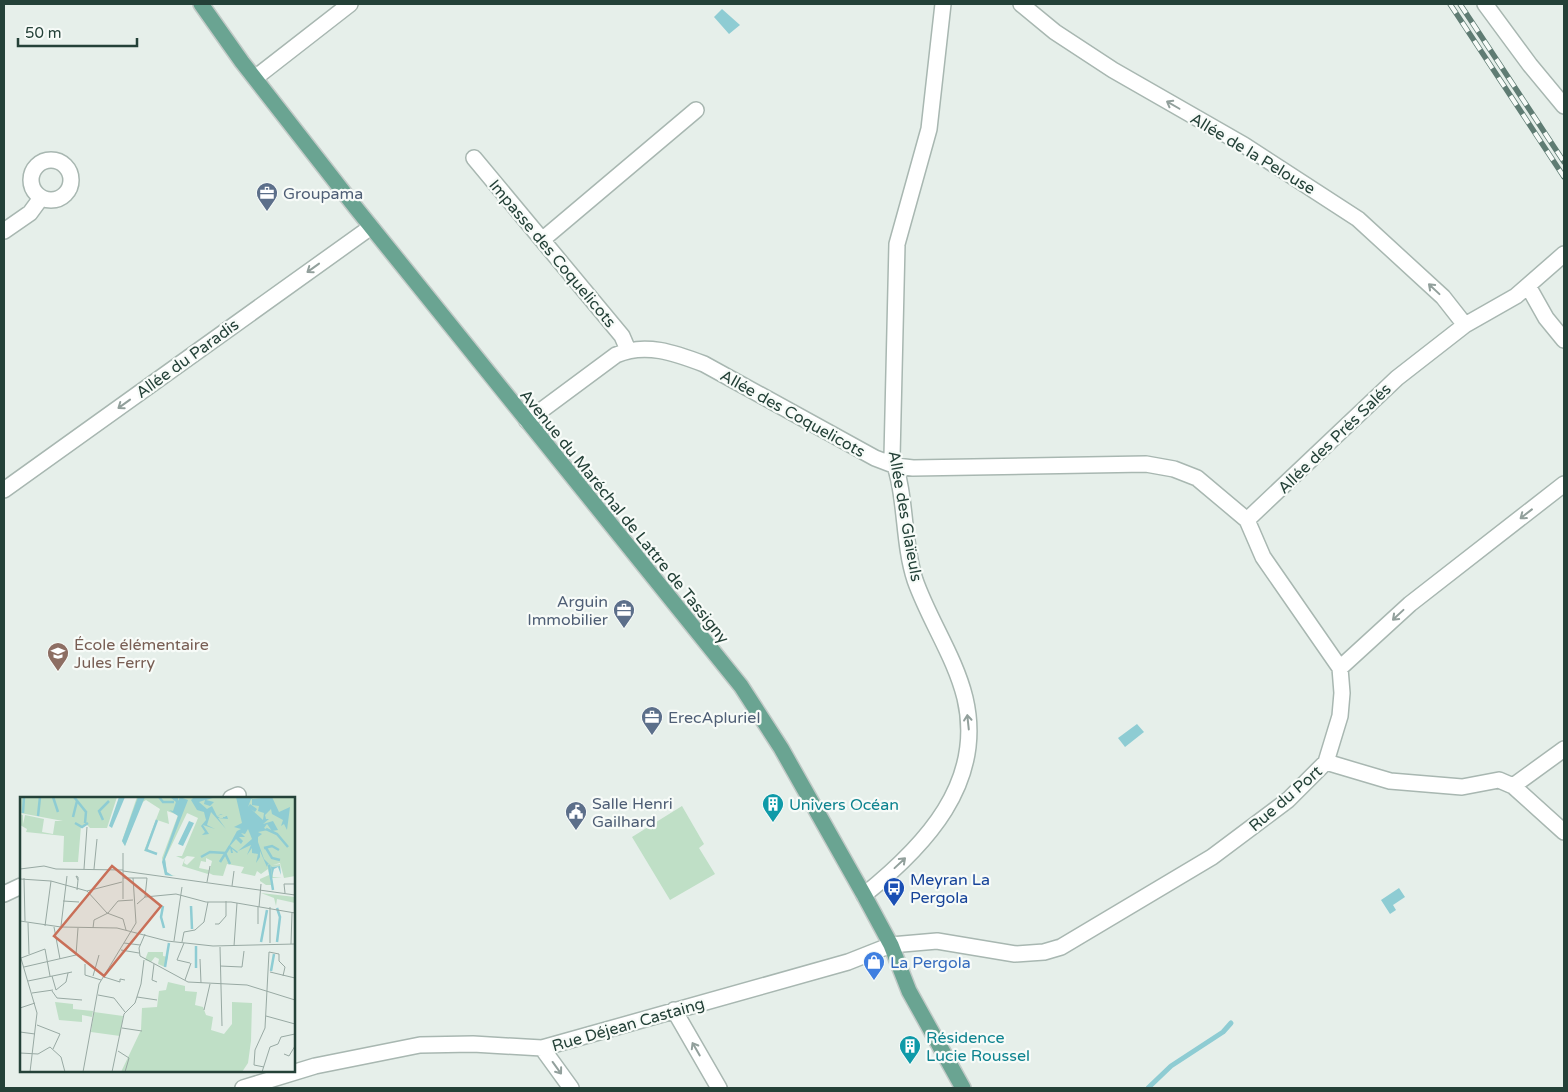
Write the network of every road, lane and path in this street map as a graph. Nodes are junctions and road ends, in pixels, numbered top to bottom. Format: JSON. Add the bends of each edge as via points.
{"nodes":[{"id":1,"x":201,"y":4,"type":"edge"},
{"id":2,"x":350,"y":4,"type":"edge"},
{"id":3,"x":943,"y":4,"type":"edge"},
{"id":4,"x":1021,"y":4,"type":"edge"},
{"id":5,"x":1485,"y":4,"type":"edge"},
{"id":6,"x":255,"y":78,"type":"junction"},
{"id":7,"x":1564,"y":106,"type":"edge"},
{"id":8,"x":696,"y":110,"type":"dead end"},
{"id":9,"x":474,"y":158,"type":"dead end"},
{"id":10,"x":41,"y":198,"type":"dead end"},
{"id":11,"x":371,"y":227,"type":"junction"},
{"id":12,"x":4,"y":231,"type":"edge"},
{"id":13,"x":542,"y":240,"type":"junction"},
{"id":14,"x":1564,"y":254,"type":"edge"},
{"id":15,"x":1528,"y":286,"type":"junction"},
{"id":16,"x":1465,"y":326,"type":"junction"},
{"id":17,"x":1564,"y":340,"type":"edge"},
{"id":18,"x":628,"y":350,"type":"junction"},
{"id":19,"x":527,"y":421,"type":"junction"},
{"id":20,"x":896,"y":466,"type":"junction"},
{"id":21,"x":1564,"y":484,"type":"edge"},
{"id":22,"x":4,"y":490,"type":"edge"},
{"id":23,"x":1247,"y":520,"type":"junction"},
{"id":24,"x":1340,"y":668,"type":"junction"},
{"id":25,"x":1564,"y":749,"type":"edge"},
{"id":26,"x":1326,"y":762,"type":"junction"},
{"id":27,"x":1513,"y":786,"type":"junction"},
{"id":28,"x":1564,"y":832,"type":"edge"},
{"id":29,"x":20,"y":886,"type":"edge"},
{"id":30,"x":4,"y":894,"type":"edge"},
{"id":31,"x":864,"y":895,"type":"junction"},
{"id":32,"x":891,"y":946,"type":"junction"},
{"id":33,"x":674,"y":1010,"type":"junction"},
{"id":34,"x":542,"y":1048,"type":"junction"},
{"id":35,"x":243,"y":1088,"type":"edge"},
{"id":36,"x":571,"y":1088,"type":"edge"},
{"id":37,"x":718,"y":1088,"type":"edge"},
{"id":38,"x":963,"y":1088,"type":"edge"}],
"edges":[{"from":1,"to":6,"type":"main road","name":"Avenue du Maréchal de Lattre de Tassigny"},
{"from":2,"to":6,"type":"street"},
{"from":3,"to":20,"type":"street","name":"Allée des Glaïeuls","via":[[929,129],[897,244],[892,457]]},
{"from":16,"to":4,"type":"street","name":"Allée de la Pelouse","one_way":true,"via":[[1443,297],[1358,219],[1244,145],[1113,70]]},
{"from":5,"to":7,"type":"street"},
{"from":6,"to":11,"type":"main road","name":"Avenue du Maréchal de Lattre de Tassigny"},
{"from":8,"to":13,"type":"street"},
{"from":9,"to":13,"type":"street","name":"Impasse des Coquelicots"},
{"from":10,"to":12,"type":"street","via":[[30,213]]},
{"from":11,"to":19,"type":"main road","name":"Avenue du Maréchal de Lattre de Tassigny"},
{"from":11,"to":22,"type":"street","name":"Allée du Paradis","one_way":true},
{"from":13,"to":18,"type":"street","name":"Impasse des Coquelicots","via":[[622,336]]},
{"from":14,"to":15,"type":"street","name":"Allée des Prés Salés"},
{"from":15,"to":16,"type":"street","name":"Allée des Prés Salés"},
{"from":15,"to":17,"type":"street","via":[[1546,318]]},
{"from":16,"to":23,"type":"street","name":"Allée des Prés Salés","via":[[1397,378]]},
{"from":18,"to":19,"type":"street","name":"Allée des Coquelicots","via":[[609,359]]},
{"from":18,"to":20,"type":"street","name":"Allée des Coquelicots","via":[[663,351],[704,364],[875,458]]},
{"from":19,"to":31,"type":"main road","name":"Avenue du Maréchal de Lattre de Tassigny","via":[[741,686],[781,748]]},
{"from":20,"to":23,"type":"street","name":"Allée des Coquelicots","via":[[1146,464],[1174,469],[1197,478]]},
{"from":31,"to":20,"type":"street","name":"Allée des Glaïeuls","one_way":true,"via":[[922,843],[950,803],[965,771],[969,729],[965,698],[914,578]]},
{"from":21,"to":24,"type":"street","one_way":true,"via":[[1410,604]]},
{"from":23,"to":24,"type":"street","via":[[1263,557]]},
{"from":24,"to":26,"type":"street","name":"Rue du Port","via":[[1340,716]]},
{"from":25,"to":27,"type":"street"},
{"from":26,"to":27,"type":"street","via":[[1390,781],[1462,787],[1498,780]]},
{"from":26,"to":32,"type":"street","name":"Rue du Port","via":[[1288,800],[1212,858],[1061,946],[1044,952],[1015,954],[937,941]]},
{"from":27,"to":28,"type":"street"},
{"from":29,"to":30,"type":"street"},
{"from":31,"to":32,"type":"main road","name":"Avenue du Maréchal de Lattre de Tassigny"},
{"from":32,"to":33,"type":"street","name":"Rue Déjean Castaing","via":[[848,962]]},
{"from":32,"to":38,"type":"main road","name":"Avenue du Maréchal de Lattre de Tassigny","via":[[909,991]]},
{"from":33,"to":34,"type":"street","name":"Rue Déjean Castaing"},
{"from":37,"to":33,"type":"street","one_way":true},
{"from":34,"to":35,"type":"street","name":"Rue Déjean Castaing","via":[[420,1045],[315,1066]]},
{"from":34,"to":36,"type":"street","one_way":true}]}
